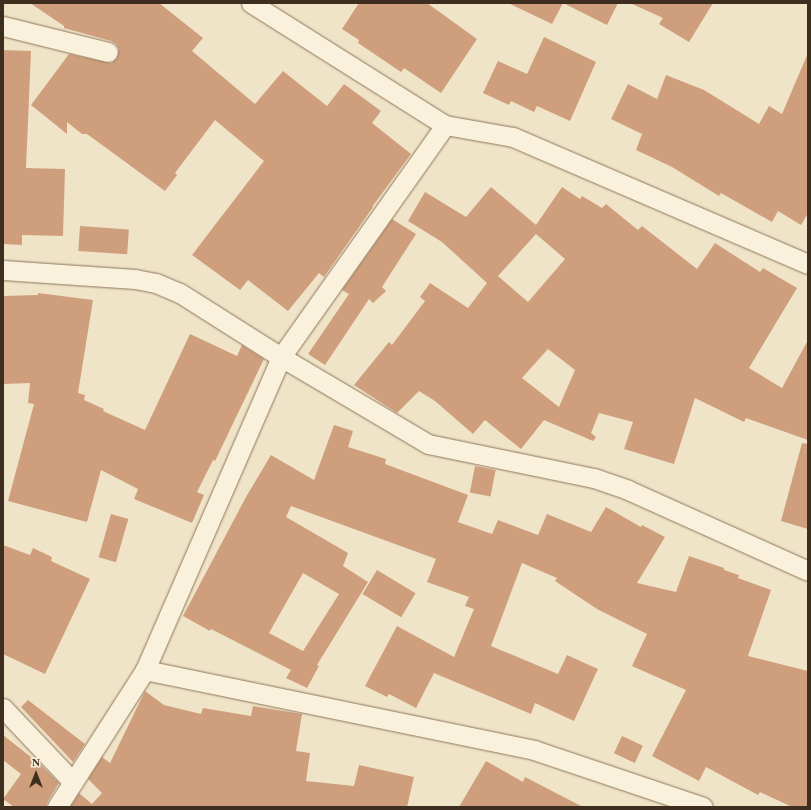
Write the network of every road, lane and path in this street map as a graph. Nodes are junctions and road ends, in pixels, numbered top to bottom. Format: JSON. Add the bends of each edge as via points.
{"nodes":[{"id":1,"x":251,"y":3,"type":"edge"},
{"id":2,"x":3,"y":26,"type":"edge"},
{"id":3,"x":108,"y":52,"type":"dead end"},
{"id":4,"x":444,"y":125,"type":"junction"},
{"id":5,"x":808,"y":264,"type":"edge"},
{"id":6,"x":3,"y":270,"type":"edge"},
{"id":7,"x":281,"y":357,"type":"junction"},
{"id":8,"x":808,"y":571,"type":"edge"},
{"id":9,"x":144,"y":670,"type":"junction"},
{"id":10,"x":3,"y":708,"type":"edge"},
{"id":11,"x":73,"y":782,"type":"junction"},
{"id":12,"x":57,"y":807,"type":"edge"},
{"id":13,"x":703,"y":807,"type":"edge"}],
"edges":[{"from":1,"to":4,"type":"street"},
{"from":2,"to":3,"type":"street"},
{"from":4,"to":5,"type":"street","via":[[513,137]]},
{"from":4,"to":7,"type":"street"},
{"from":6,"to":7,"type":"street","via":[[135,279],[156,283],[180,293]]},
{"from":7,"to":8,"type":"street","via":[[428,444],[594,478],[628,490]]},
{"from":7,"to":9,"type":"street"},
{"from":9,"to":11,"type":"street"},
{"from":9,"to":13,"type":"street","via":[[534,750]]},
{"from":10,"to":11,"type":"street"},
{"from":11,"to":12,"type":"street"}]}
